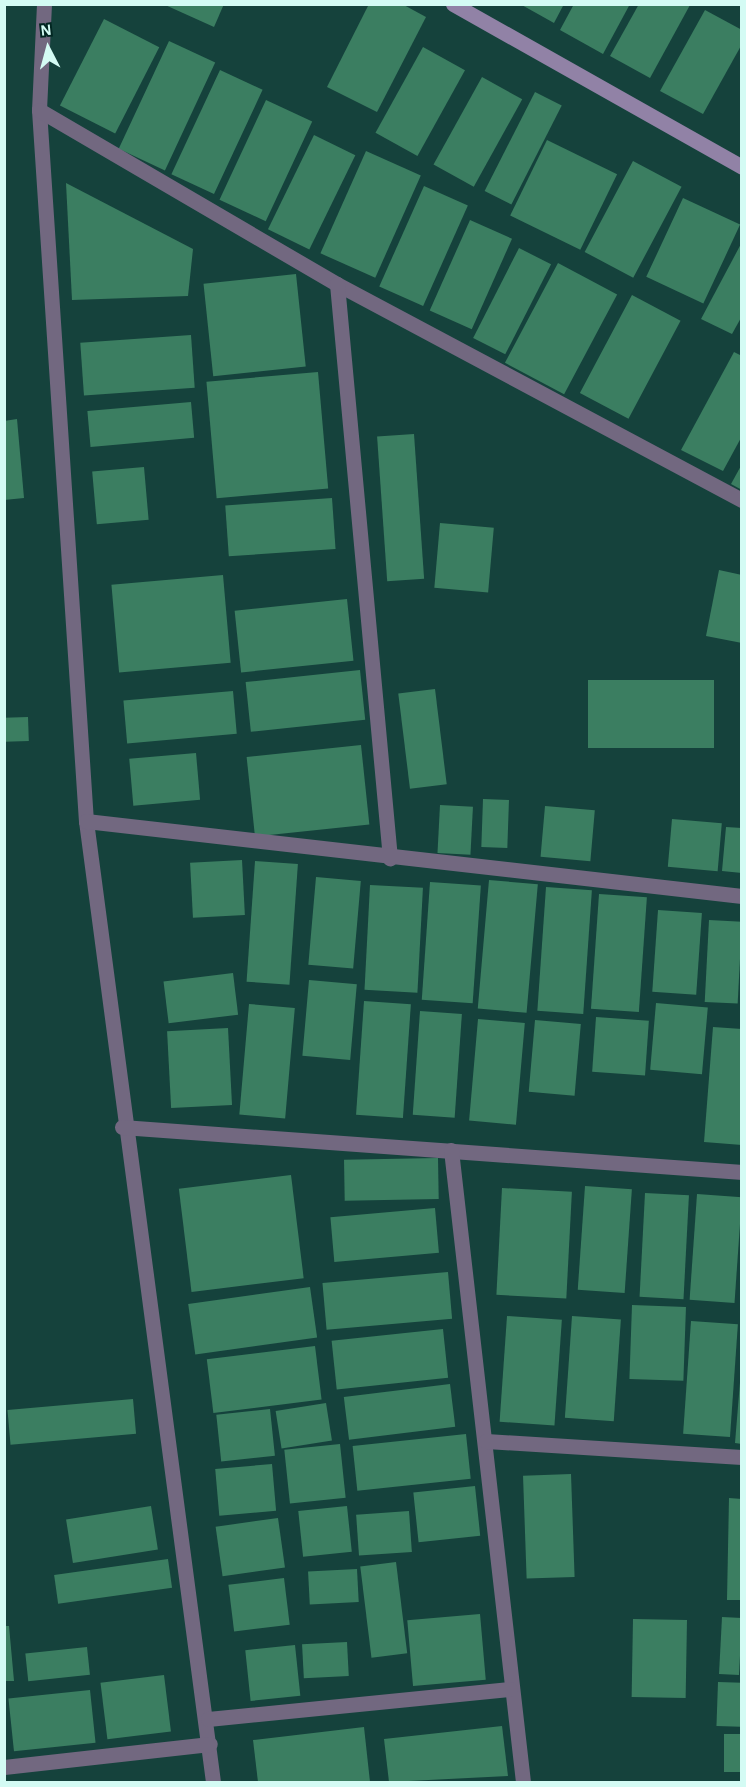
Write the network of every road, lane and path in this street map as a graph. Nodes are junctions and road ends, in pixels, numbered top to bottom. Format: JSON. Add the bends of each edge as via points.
{"nodes":[{"id":1,"x":44,"y":4,"type":"edge"},
{"id":2,"x":453,"y":4,"type":"edge"},
{"id":3,"x":39,"y":110,"type":"junction"},
{"id":4,"x":741,"y":167,"type":"edge"},
{"id":5,"x":337,"y":284,"type":"junction"},
{"id":6,"x":741,"y":500,"type":"edge"},
{"id":7,"x":86,"y":821,"type":"junction"},
{"id":8,"x":390,"y":859,"type":"junction"},
{"id":9,"x":741,"y":896,"type":"edge"},
{"id":10,"x":122,"y":1127,"type":"junction"},
{"id":11,"x":451,"y":1150,"type":"junction"},
{"id":12,"x":741,"y":1172,"type":"edge"},
{"id":13,"x":486,"y":1441,"type":"junction"},
{"id":14,"x":741,"y":1457,"type":"edge"},
{"id":15,"x":510,"y":1689,"type":"junction"},
{"id":16,"x":208,"y":1719,"type":"junction"},
{"id":17,"x":210,"y":1744,"type":"junction"},
{"id":18,"x":4,"y":1767,"type":"edge"},
{"id":19,"x":213,"y":1782,"type":"edge"},
{"id":20,"x":523,"y":1782,"type":"edge"}],
"edges":[{"from":1,"to":3,"type":"street"},
{"from":2,"to":4,"type":"street"},
{"from":3,"to":5,"type":"street"},
{"from":3,"to":7,"type":"street"},
{"from":5,"to":6,"type":"street"},
{"from":5,"to":8,"type":"street"},
{"from":7,"to":8,"type":"street"},
{"from":7,"to":10,"type":"street"},
{"from":8,"to":9,"type":"street"},
{"from":10,"to":11,"type":"street"},
{"from":10,"to":16,"type":"street"},
{"from":11,"to":12,"type":"street"},
{"from":11,"to":13,"type":"street"},
{"from":13,"to":14,"type":"street"},
{"from":13,"to":15,"type":"street"},
{"from":15,"to":16,"type":"street"},
{"from":15,"to":20,"type":"street"},
{"from":16,"to":17,"type":"street"},
{"from":17,"to":18,"type":"street"},
{"from":17,"to":19,"type":"street"}]}
